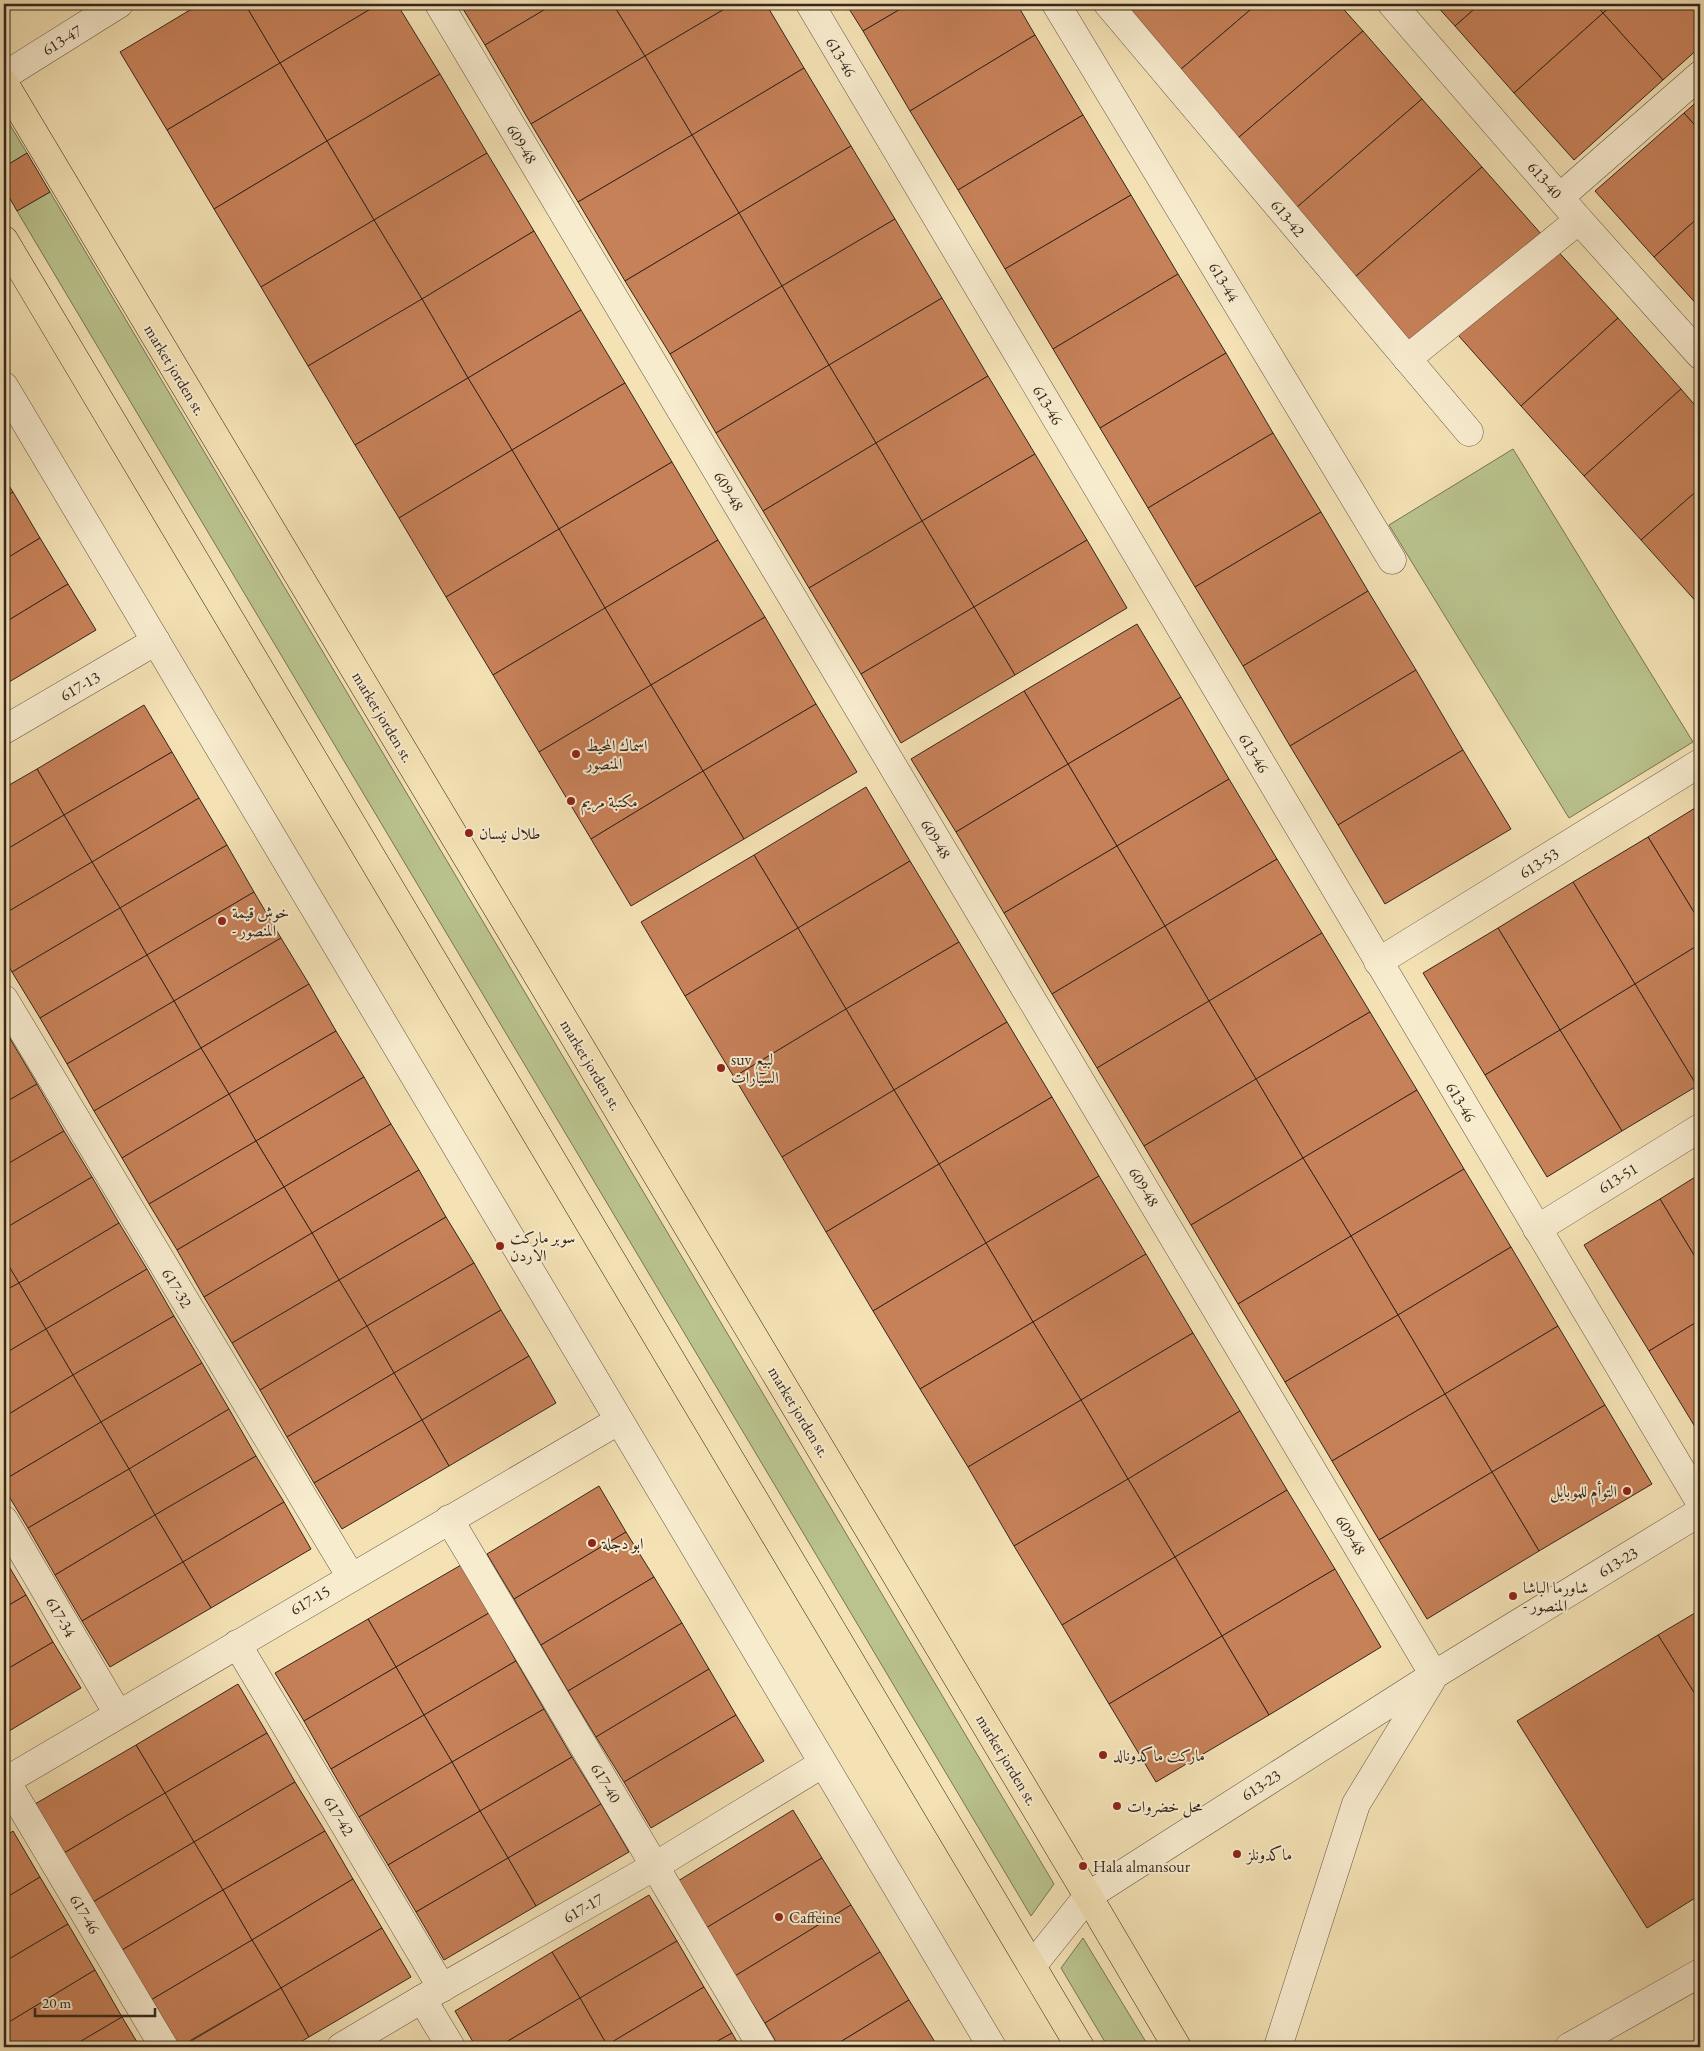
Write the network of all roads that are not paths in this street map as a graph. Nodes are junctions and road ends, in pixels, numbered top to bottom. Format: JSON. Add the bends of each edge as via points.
{"nodes":[{"id":1,"x":119,"y":4,"type":"edge"},
{"id":2,"x":439,"y":4,"type":"edge"},
{"id":3,"x":810,"y":4,"type":"edge"},
{"id":4,"x":1056,"y":4,"type":"edge"},
{"id":5,"x":1108,"y":4,"type":"edge"},
{"id":6,"x":1392,"y":4,"type":"edge"},
{"id":7,"x":1700,"y":74,"type":"edge"},
{"id":8,"x":4,"y":76,"type":"edge"},
{"id":9,"x":4,"y":83,"type":"edge"},
{"id":10,"x":1560,"y":197,"type":"junction"},
{"id":11,"x":1579,"y":220,"type":"junction"},
{"id":12,"x":4,"y":240,"type":"edge"},
{"id":13,"x":1700,"y":355,"type":"edge"},
{"id":14,"x":1407,"y":360,"type":"junction"},
{"id":15,"x":4,"y":386,"type":"edge"},
{"id":16,"x":1469,"y":432,"type":"dead end"},
{"id":17,"x":1392,"y":560,"type":"dead end"},
{"id":18,"x":156,"y":641,"type":"junction"},
{"id":19,"x":4,"y":730,"type":"edge"},
{"id":20,"x":1700,"y":763,"type":"edge"},
{"id":21,"x":1378,"y":962,"type":"junction"},
{"id":22,"x":4,"y":999,"type":"edge"},
{"id":23,"x":1700,"y":1128,"type":"edge"},
{"id":24,"x":1537,"y":1229,"type":"junction"},
{"id":25,"x":618,"y":1421,"type":"junction"},
{"id":26,"x":1700,"y":1502,"type":"edge"},
{"id":27,"x":1700,"y":1512,"type":"edge"},
{"id":28,"x":449,"y":1519,"type":"junction"},
{"id":29,"x":4,"y":1520,"type":"edge"},
{"id":30,"x":351,"y":1577,"type":"junction"},
{"id":31,"x":236,"y":1644,"type":"junction"},
{"id":32,"x":1434,"y":1675,"type":"junction"},
{"id":33,"x":118,"y":1714,"type":"junction"},
{"id":34,"x":822,"y":1764,"type":"junction"},
{"id":35,"x":5,"y":1781,"type":"edge"},
{"id":36,"x":655,"y":1866,"type":"junction"},
{"id":37,"x":1088,"y":1896,"type":"junction"},
{"id":38,"x":1032,"y":1966,"type":"junction"},
{"id":39,"x":1700,"y":1973,"type":"edge"},
{"id":40,"x":432,"y":1993,"type":"junction"},
{"id":41,"x":164,"y":2047,"type":"edge"},
{"id":42,"x":341,"y":2047,"type":"edge"},
{"id":43,"x":452,"y":2047,"type":"edge"},
{"id":44,"x":762,"y":2047,"type":"edge"},
{"id":45,"x":992,"y":2047,"type":"edge"},
{"id":46,"x":1080,"y":2047,"type":"edge"},
{"id":47,"x":1177,"y":2047,"type":"edge"},
{"id":48,"x":1278,"y":2047,"type":"edge"},
{"id":49,"x":1569,"y":2047,"type":"edge"}],
"edges":[{"from":1,"to":8,"type":"street","name":"613-47"},
{"from":2,"to":32,"type":"street","name":"609-48"},
{"from":3,"to":21,"type":"street","name":"613-46"},
{"from":4,"to":17,"type":"street","name":"613-44"},
{"from":5,"to":14,"type":"street","name":"613-42"},
{"from":6,"to":10,"type":"street","name":"613-40"},
{"from":7,"to":10,"type":"street"},
{"from":9,"to":37,"type":"main road","name":"market jorden st."},
{"from":10,"to":11,"type":"street","name":"613-40"},
{"from":11,"to":13,"type":"street","name":"613-40"},
{"from":11,"to":14,"type":"street"},
{"from":12,"to":38,"type":"main road"},
{"from":14,"to":16,"type":"street","name":"613-42"},
{"from":15,"to":18,"type":"street"},
{"from":18,"to":19,"type":"street","name":"617-13"},
{"from":18,"to":25,"type":"street"},
{"from":20,"to":21,"type":"street","name":"613-53"},
{"from":21,"to":24,"type":"street","name":"613-46"},
{"from":22,"to":30,"type":"street","name":"617-32"},
{"from":23,"to":24,"type":"street","name":"613-51"},
{"from":24,"to":26,"type":"street","name":"613-46"},
{"from":25,"to":28,"type":"street","name":"617-15"},
{"from":25,"to":34,"type":"street"},
{"from":27,"to":32,"type":"street","name":"613-23"},
{"from":28,"to":30,"type":"street","name":"617-15"},
{"from":28,"to":36,"type":"street","name":"617-40"},
{"from":29,"to":33,"type":"street","name":"617-34"},
{"from":30,"to":31,"type":"street","name":"617-15"},
{"from":31,"to":33,"type":"street","name":"617-15"},
{"from":31,"to":40,"type":"street","name":"617-42"},
{"from":32,"to":37,"type":"street","name":"613-23"},
{"from":32,"to":48,"type":"street","name":"613-23","via":[[1356,1804]]},
{"from":33,"to":35,"type":"street","name":"617-15"},
{"from":34,"to":36,"type":"street","name":"617-17"},
{"from":34,"to":45,"type":"street"},
{"from":35,"to":41,"type":"street","name":"617-46"},
{"from":36,"to":40,"type":"street","name":"617-17"},
{"from":36,"to":44,"type":"street","name":"617-40"},
{"from":37,"to":38,"type":"street","name":"613-23"},
{"from":37,"to":47,"type":"main road","name":"market jorden st."},
{"from":38,"to":46,"type":"main road"},
{"from":39,"to":49,"type":"street"},
{"from":40,"to":42,"type":"street","name":"617-17"},
{"from":40,"to":43,"type":"street","name":"617-42"}]}
